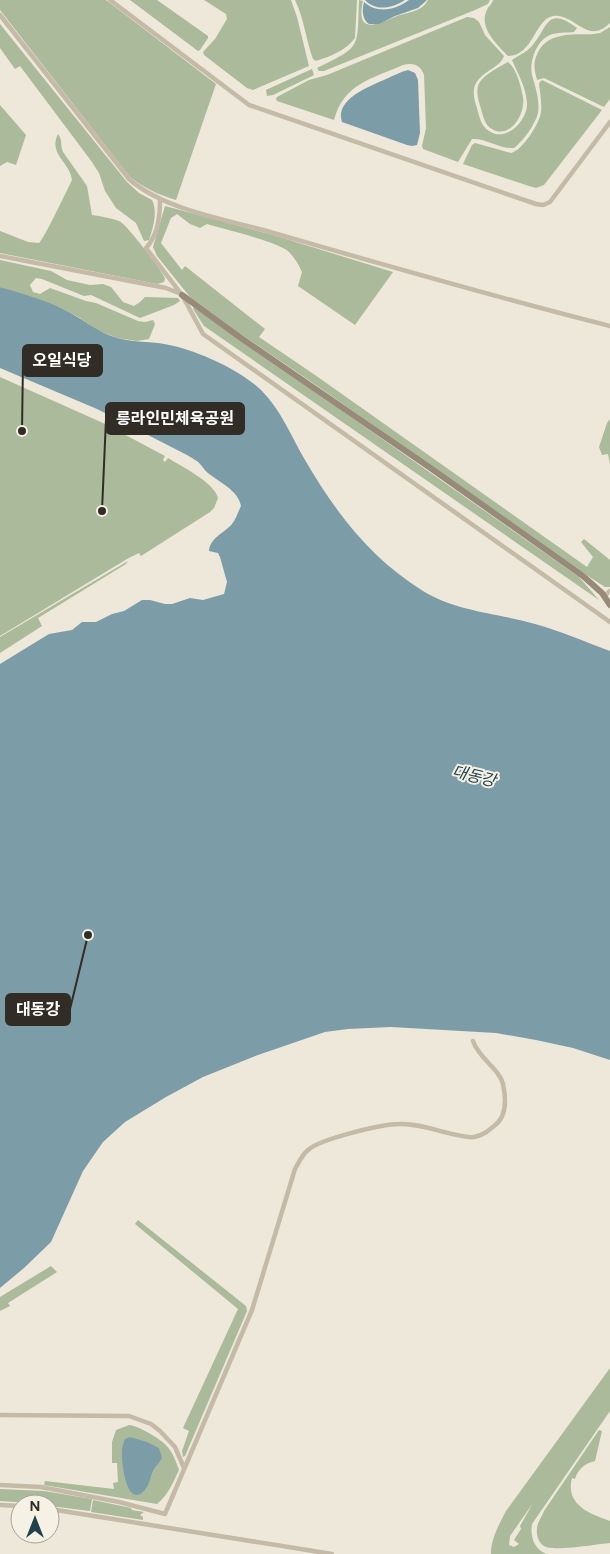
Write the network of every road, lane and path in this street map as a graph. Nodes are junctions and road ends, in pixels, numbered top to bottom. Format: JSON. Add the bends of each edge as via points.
{"nodes":[{"id":1,"x":110,"y":0,"type":"edge"},
{"id":2,"x":0,"y":15,"type":"edge"},
{"id":3,"x":610,"y":122,"type":"edge"},
{"id":4,"x":160,"y":200,"type":"junction"},
{"id":5,"x":0,"y":256,"type":"edge"},
{"id":6,"x":182,"y":295,"type":"junction"},
{"id":7,"x":610,"y":326,"type":"edge"},
{"id":8,"x":610,"y":591,"type":"edge"},
{"id":9,"x":604,"y":596,"type":"junction"},
{"id":10,"x":610,"y":605,"type":"edge"},
{"id":11,"x":610,"y":622,"type":"edge"},
{"id":12,"x":473,"y":1041,"type":"dead end"},
{"id":13,"x":0,"y":1415,"type":"edge"},
{"id":14,"x":184,"y":1468,"type":"junction"},
{"id":15,"x":0,"y":1486,"type":"edge"},
{"id":16,"x":60,"y":1511,"type":"edge"},
{"id":17,"x":332,"y":1554,"type":"edge"}],
"edges":[{"from":1,"to":3,"type":"street","via":[[249,105],[536,204],[550,202]]},
{"from":2,"to":4,"type":"street","via":[[129,179]]},
{"from":4,"to":6,"type":"street","via":[[156,232],[146,248]]},
{"from":4,"to":7,"type":"street","via":[[428,278]]},
{"from":5,"to":6,"type":"street","via":[[166,288]]},
{"from":6,"to":9,"type":"street","via":[[583,576]]},
{"from":6,"to":11,"type":"street","via":[[203,334]]},
{"from":8,"to":9,"type":"street"},
{"from":9,"to":10,"type":"street"},
{"from":12,"to":14,"type":"street","via":[[502,1082],[504,1112],[500,1122],[490,1130],[469,1138],[415,1126],[389,1124],[325,1142],[309,1148],[303,1155],[295,1169],[252,1310]]},
{"from":13,"to":14,"type":"street","via":[[129,1416],[160,1431],[175,1447]]},
{"from":14,"to":15,"type":"street","via":[[165,1514],[41,1487]]},
{"from":16,"to":17,"type":"street"}]}
